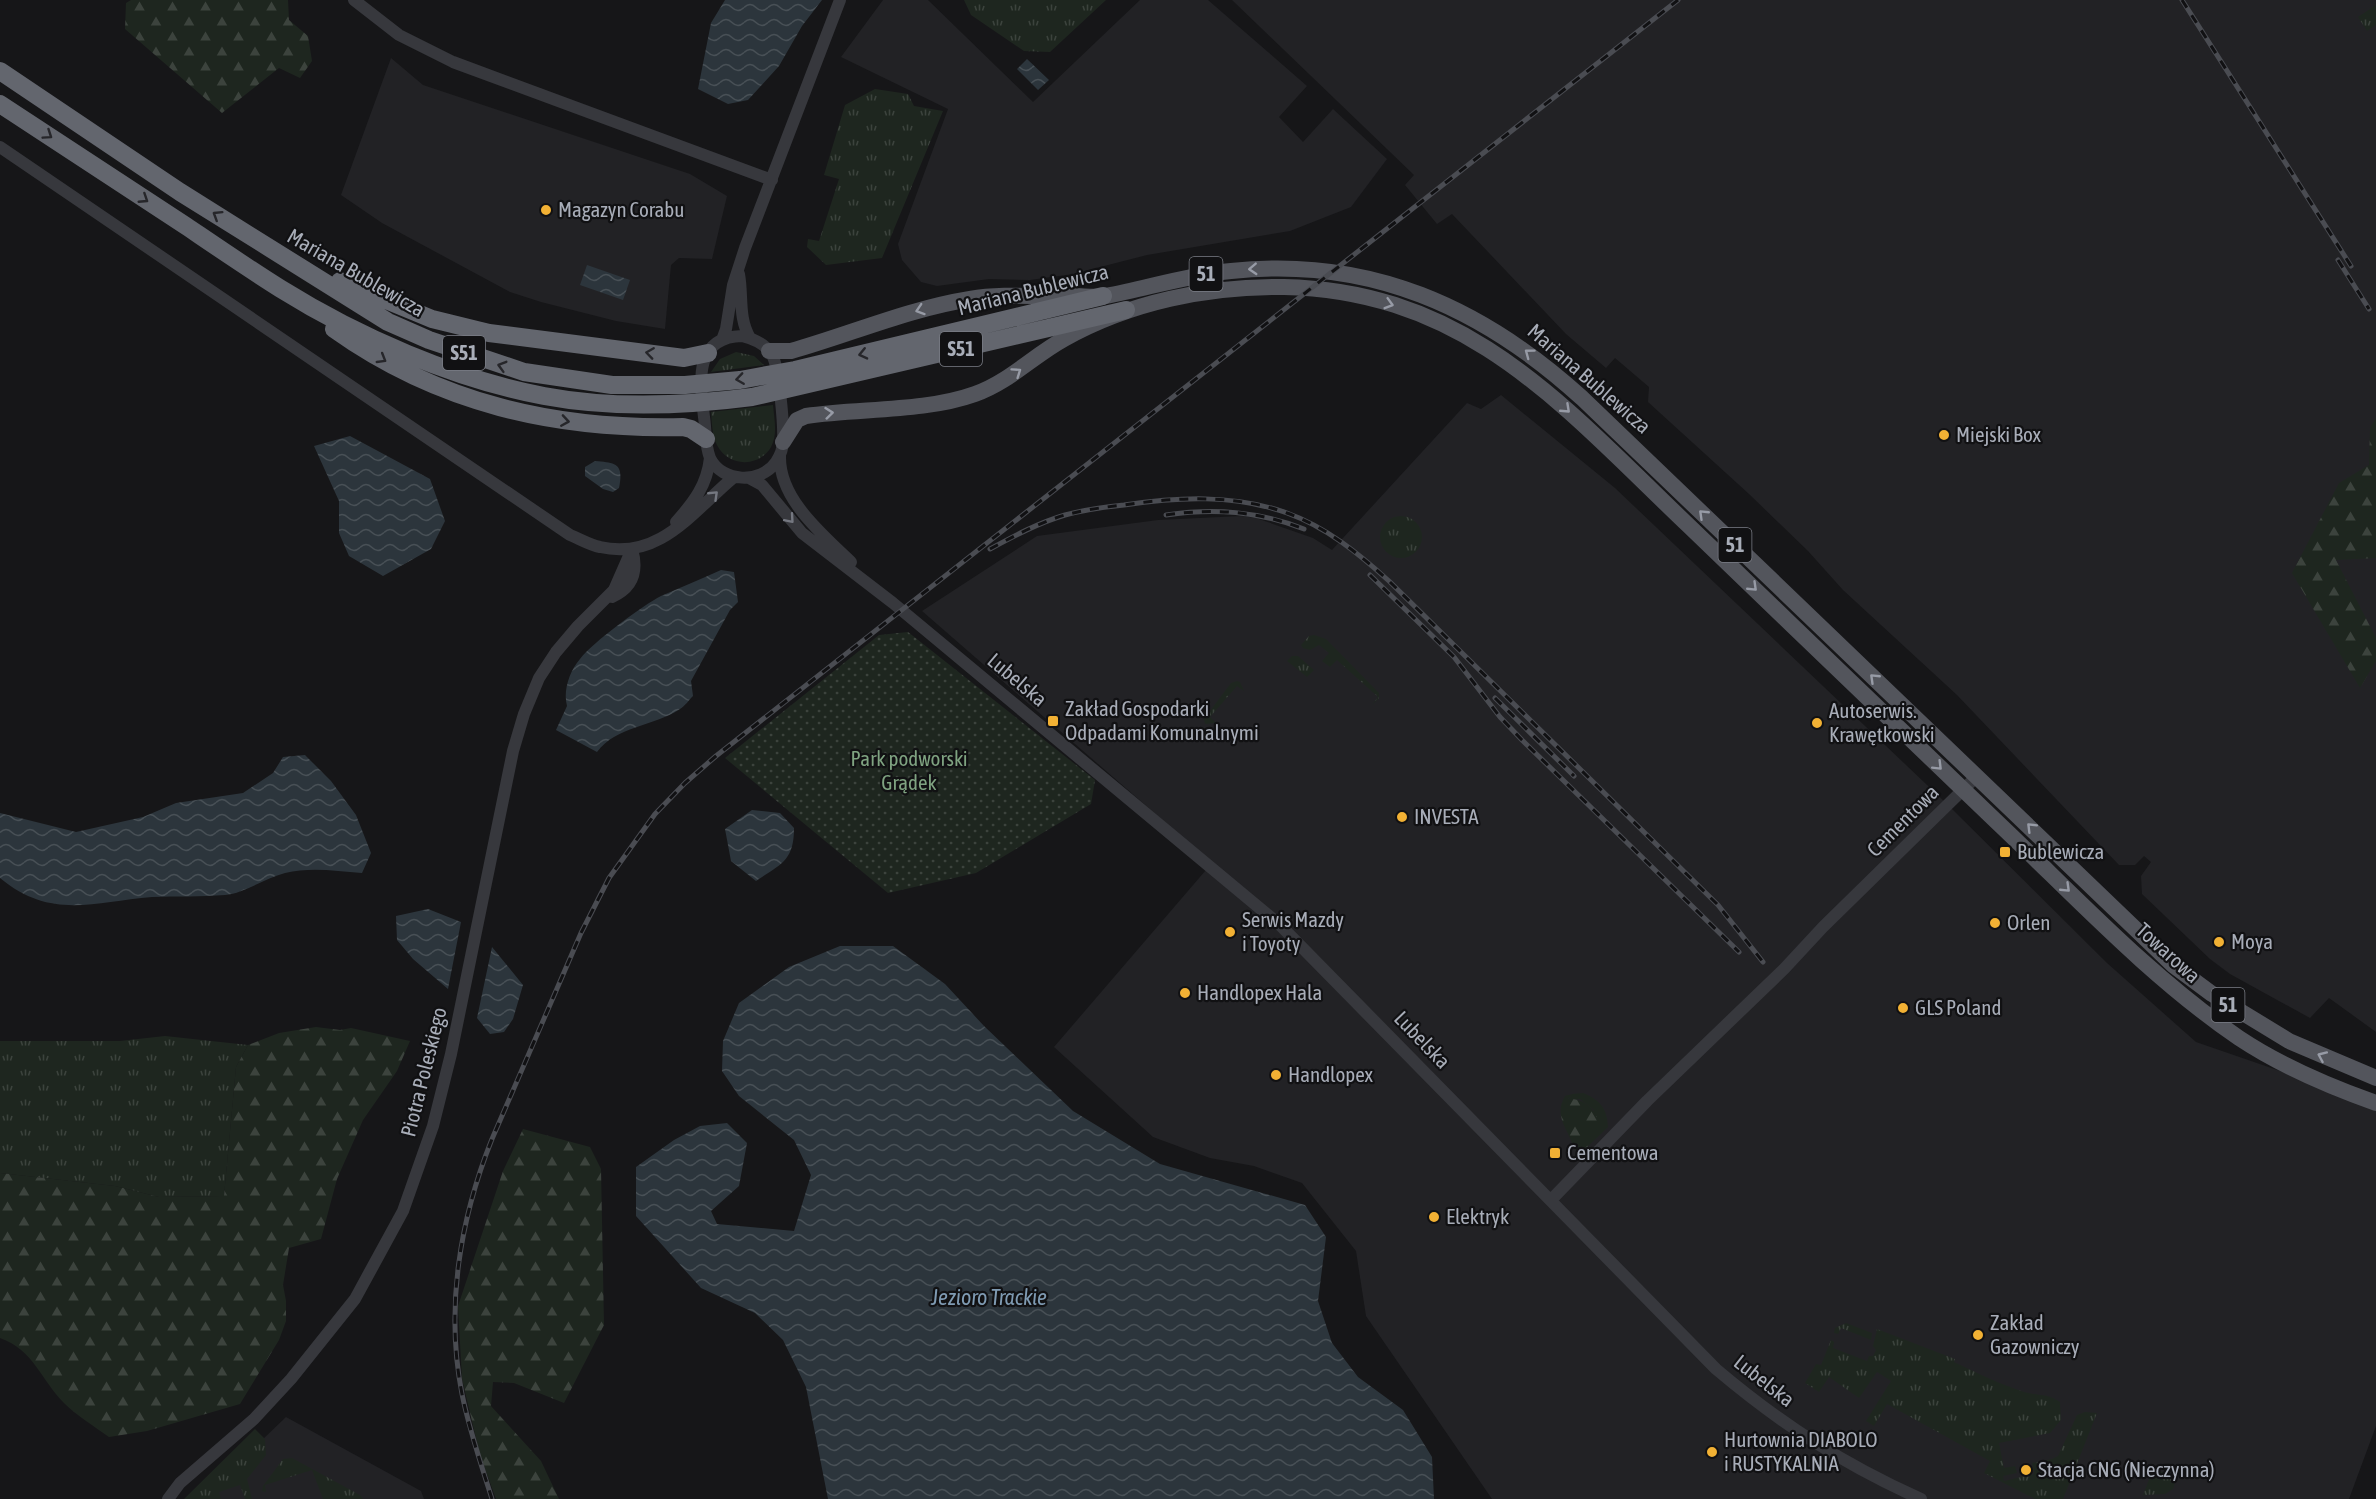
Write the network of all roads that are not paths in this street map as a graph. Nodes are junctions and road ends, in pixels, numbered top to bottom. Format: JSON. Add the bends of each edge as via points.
{"nodes":[{"id":1,"x":354,"y":0,"type":"edge"},
{"id":2,"x":840,"y":0,"type":"edge"},
{"id":3,"x":0,"y":72,"type":"edge"},
{"id":4,"x":0,"y":104,"type":"edge"},
{"id":5,"x":0,"y":147,"type":"edge"},
{"id":6,"x":772,"y":180,"type":"junction"},
{"id":7,"x":266,"y":247,"type":"junction"},
{"id":8,"x":739,"y":272,"type":"junction"},
{"id":9,"x":282,"y":290,"type":"junction"},
{"id":10,"x":1103,"y":296,"type":"junction"},
{"id":11,"x":1126,"y":310,"type":"junction"},
{"id":12,"x":750,"y":338,"type":"junction"},
{"id":13,"x":722,"y":340,"type":"junction"},
{"id":14,"x":769,"y":351,"type":"junction"},
{"id":15,"x":708,"y":353,"type":"junction"},
{"id":16,"x":706,"y":439,"type":"junction"},
{"id":17,"x":782,"y":448,"type":"junction"},
{"id":18,"x":710,"y":458,"type":"junction"},
{"id":19,"x":734,"y":477,"type":"junction"},
{"id":20,"x":749,"y":478,"type":"junction"},
{"id":21,"x":632,"y":549,"type":"junction"},
{"id":22,"x":893,"y":603,"type":"junction"},
{"id":23,"x":1977,"y":776,"type":"junction"},
{"id":24,"x":1962,"y":790,"type":"junction"},
{"id":25,"x":2376,"y":1078,"type":"edge"},
{"id":26,"x":2376,"y":1103,"type":"edge"},
{"id":27,"x":1551,"y":1200,"type":"junction"},
{"id":28,"x":168,"y":1499,"type":"edge"},
{"id":29,"x":1921,"y":1499,"type":"edge"}],
"edges":[{"from":1,"to":6,"type":"street","via":[[399,35],[453,62]]},
{"from":2,"to":6,"type":"street"},
{"from":7,"to":3,"type":"highway","name":"Mariana Bublewicza","number":"S51","one_way":true},
{"from":4,"to":9,"type":"highway","name":"Mariana Bublewicza","number":"S51","one_way":true},
{"from":5,"to":21,"type":"street","via":[[570,534],[600,547]]},
{"from":6,"to":8,"type":"street"},
{"from":10,"to":7,"type":"highway","name":"Mariana Bublewicza","number":"S51","one_way":true,"via":[[740,380],[685,385],[603,384],[524,372],[429,340],[388,322]]},
{"from":15,"to":7,"type":"highway","one_way":true,"via":[[684,358],[499,334],[432,319]]},
{"from":8,"to":12,"type":"street","via":[[744,329]]},
{"from":8,"to":13,"type":"street"},
{"from":9,"to":11,"type":"highway","name":"Mariana Bublewicza","number":"S51","via":[[384,342],[471,377],[543,396],[625,405],[752,397]]},
{"from":9,"to":16,"type":"highway","one_way":true,"via":[[336,331],[388,363],[452,393],[531,416],[592,425],[691,429]]},
{"from":10,"to":14,"type":"main road","one_way":true,"via":[[971,298],[932,306],[798,349]]},
{"from":23,"to":10,"type":"main road","name":"Mariana Bublewicza","number":"51","one_way":true,"via":[[1582,398],[1540,361],[1499,333],[1406,289],[1311,270],[1267,268],[1225,272]]},
{"from":17,"to":11,"type":"main road","one_way":true,"via":[[797,420],[806,416],[935,403],[978,393],[1003,381],[1065,338]]},
{"from":11,"to":24,"type":"main road","name":"Mariana Bublewicza","number":"51","one_way":true,"via":[[1209,292],[1249,288],[1332,291],[1380,301],[1433,320],[1485,346],[1528,376],[1582,424]]},
{"from":12,"to":13,"type":"street","via":[[734,336]]},
{"from":12,"to":14,"type":"street"},
{"from":13,"to":15,"type":"street"},
{"from":14,"to":17,"type":"street","via":[[776,368]]},
{"from":15,"to":16,"type":"street","via":[[701,380]]},
{"from":16,"to":18,"type":"street"},
{"from":17,"to":20,"type":"street","via":[[768,471]]},
{"from":17,"to":22,"type":"street","name":"Lubelska","via":[[783,482],[815,528]]},
{"from":18,"to":19,"type":"street"},
{"from":18,"to":21,"type":"street","via":[[701,491],[682,516],[670,529]]},
{"from":19,"to":20,"type":"street"},
{"from":21,"to":19,"type":"street","one_way":true,"via":[[678,529]]},
{"from":20,"to":22,"type":"street","name":"Lubelska","one_way":true,"via":[[762,485],[802,533]]},
{"from":21,"to":28,"type":"street","name":"Piotra Poleskiego","via":[[614,590],[556,652],[539,678],[524,714],[451,1054],[433,1126],[403,1211],[355,1299],[291,1379],[254,1419],[180,1483]]},
{"from":22,"to":27,"type":"street","name":"Lubelska","via":[[1280,925]]},
{"from":23,"to":24,"type":"street","name":"Cementowa"},
{"from":25,"to":23,"type":"main road","name":"Towarowa","number":"51","one_way":true,"via":[[2289,1041],[2212,994],[2173,964]]},
{"from":24,"to":26,"type":"main road","name":"Towarowa","number":"51","one_way":true,"via":[[2194,1006],[2242,1040],[2299,1072]]},
{"from":24,"to":27,"type":"street","name":"Cementowa"},
{"from":27,"to":29,"type":"street","name":"Lubelska","via":[[1706,1359],[1743,1391],[1842,1460]]}]}
